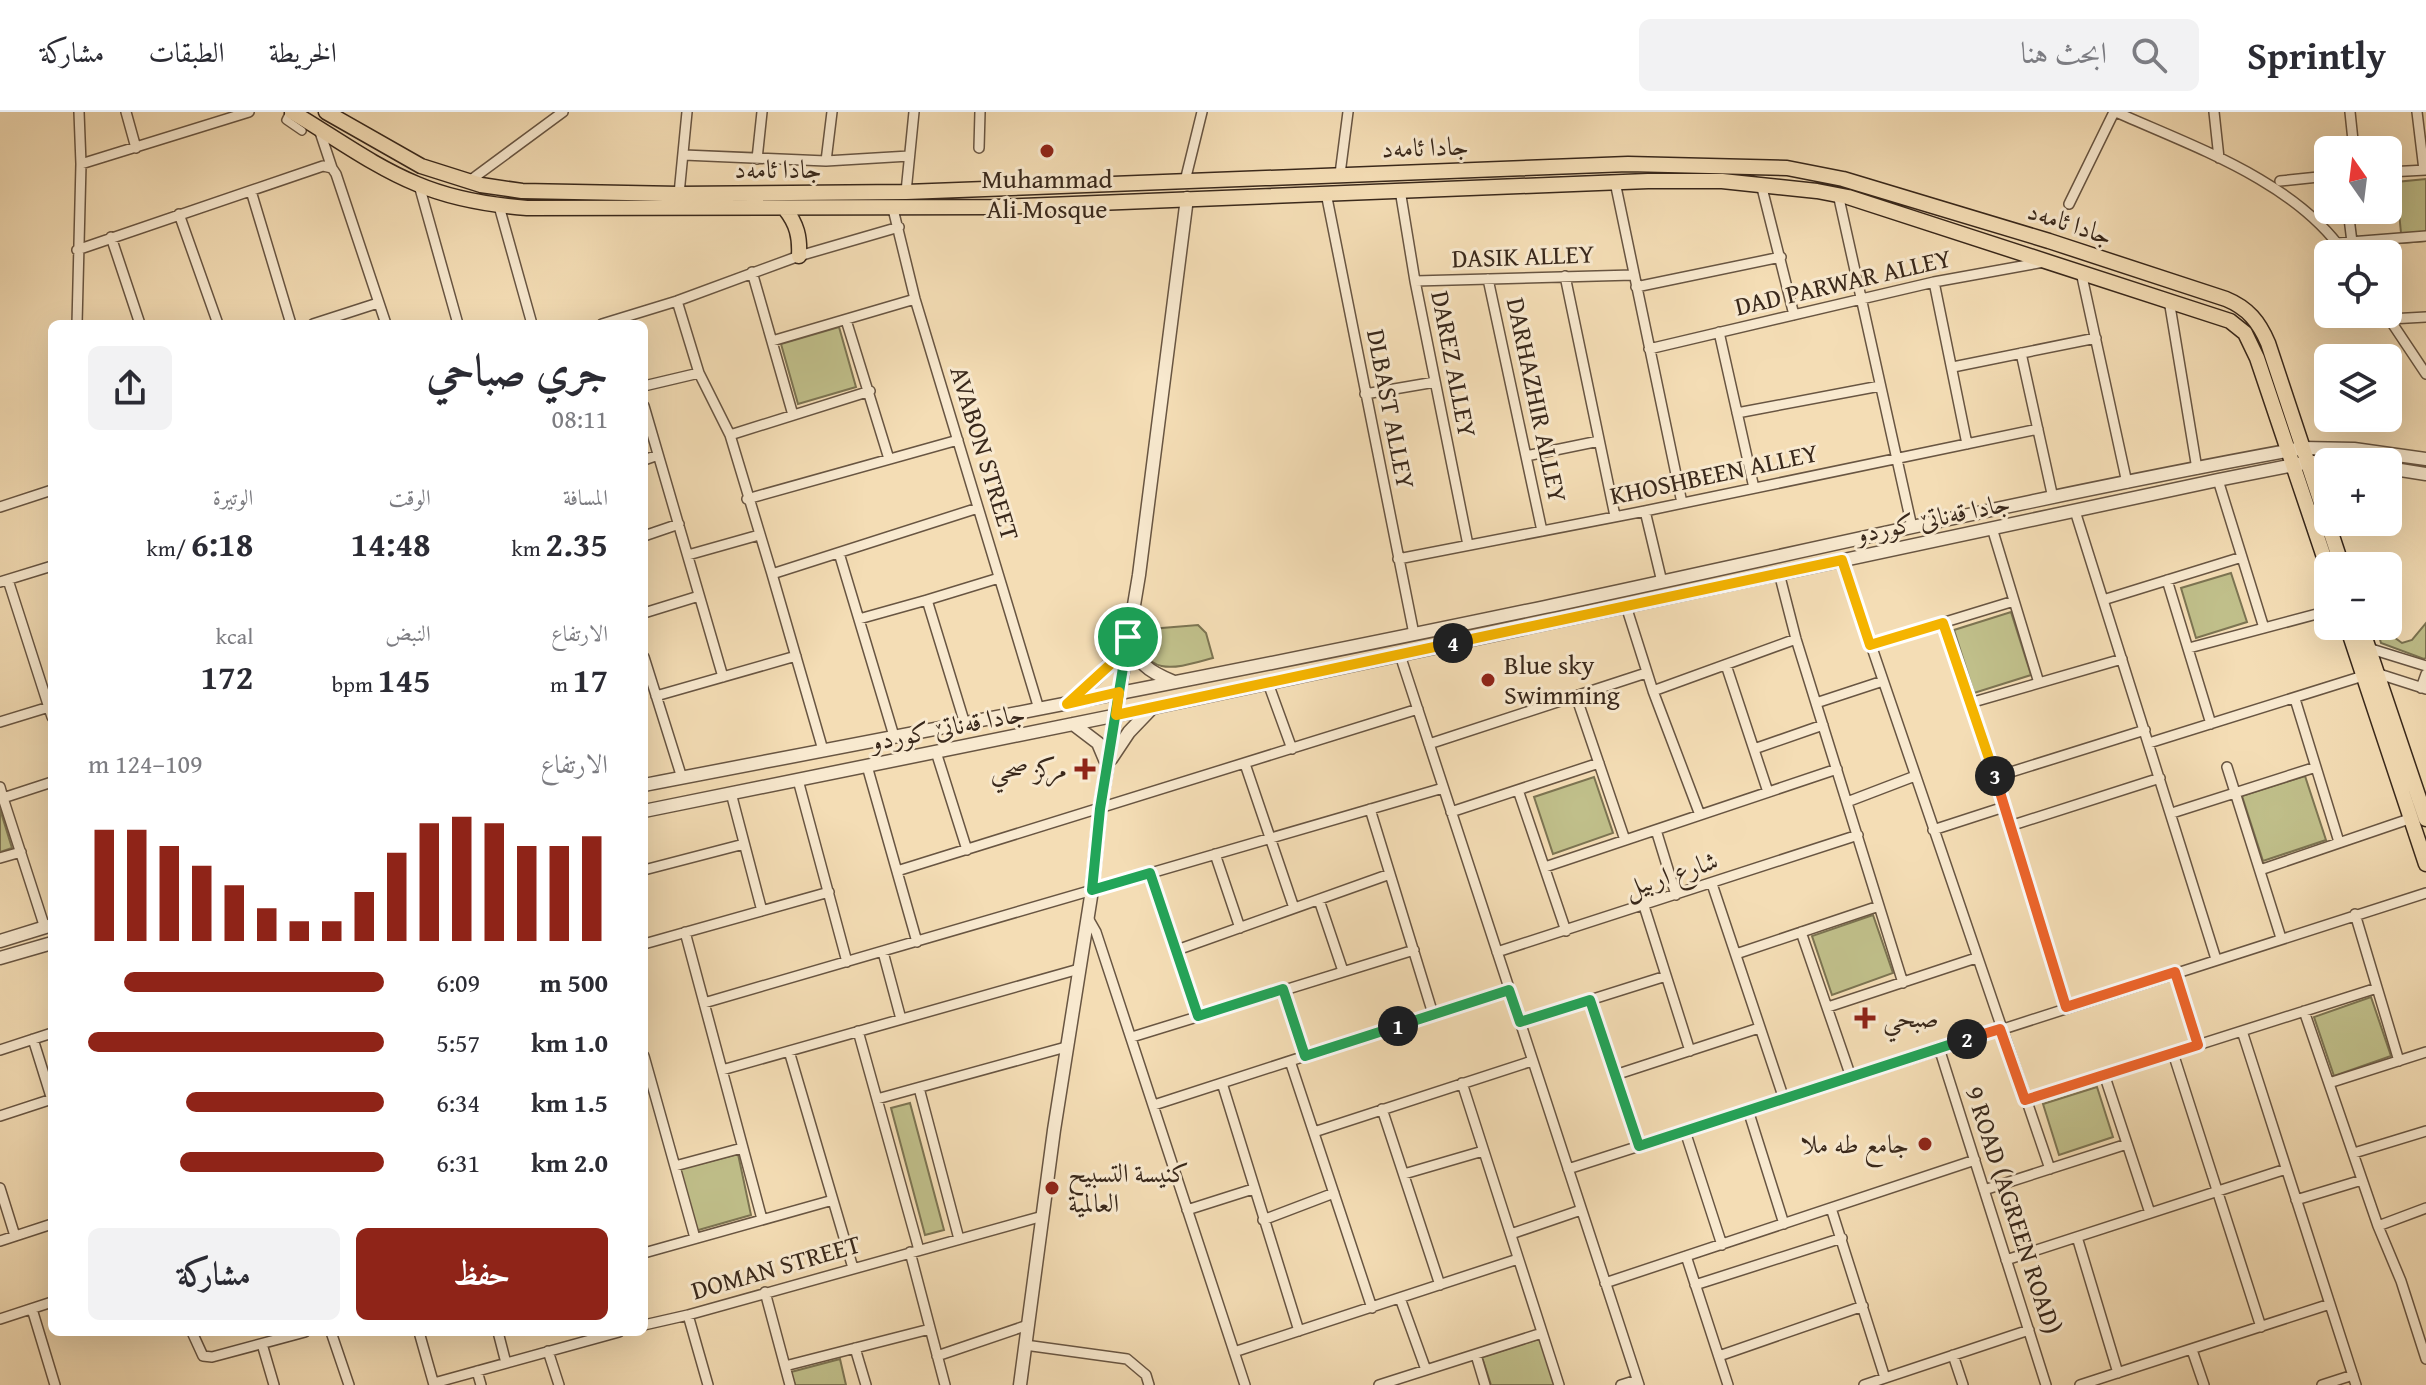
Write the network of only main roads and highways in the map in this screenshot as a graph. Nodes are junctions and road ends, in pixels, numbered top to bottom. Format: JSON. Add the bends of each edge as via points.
{"nodes":[{"id":1,"x":326,"y":112,"type":"edge"},
{"id":2,"x":289,"y":115,"type":"edge"},
{"id":3,"x":1495,"y":169,"type":"junction"},
{"id":4,"x":1464,"y":170,"type":"junction"},
{"id":5,"x":1497,"y":187,"type":"junction"},
{"id":6,"x":1465,"y":188,"type":"junction"},
{"id":7,"x":785,"y":209,"type":"junction"},
{"id":8,"x":799,"y":256,"type":"road end"},
{"id":9,"x":2322,"y":552,"type":"edge"},
{"id":10,"x":2338,"y":552,"type":"edge"},
{"id":11,"x":2354,"y":640,"type":"edge"},
{"id":12,"x":2365,"y":640,"type":"edge"},
{"id":13,"x":2370,"y":675,"type":"junction"},
{"id":14,"x":2419,"y":777,"type":"edge"},
{"id":15,"x":2422,"y":815,"type":"edge"},
{"id":16,"x":2426,"y":864,"type":"edge"}],
"edges":[{"from":1,"to":4,"type":"main road","name":"جادا ئامەد","via":[[400,157],[442,175],[522,191],[906,192]]},
{"from":2,"to":7,"type":"main road","name":"جادا ئامەد","via":[[419,185],[499,206]]},
{"from":3,"to":4,"type":"main road","name":"جادا ئامەد"},
{"from":3,"to":5,"type":"main road"},
{"from":3,"to":10,"type":"main road","name":"جادا ئامەد","via":[[1680,164],[1816,172],[2226,299],[2256,320],[2264,334]]},
{"from":4,"to":6,"type":"main road"},
{"from":5,"to":6,"type":"main road","name":"جادا ئامەد"},
{"from":5,"to":9,"type":"main road","name":"جادا ئامەد","via":[[1722,181],[1838,194],[2230,321],[2245,333],[2257,358]]},
{"from":6,"to":7,"type":"main road","name":"جادا ئامەد"},
{"from":7,"to":8,"type":"main road","via":[[796,225]]},
{"from":11,"to":13,"type":"main road"},
{"from":12,"to":13,"type":"main road"},
{"from":13,"to":14,"type":"main road"},
{"from":13,"to":15,"type":"main road"},
{"from":14,"to":15,"type":"main road"},
{"from":15,"to":16,"type":"main road"}]}
